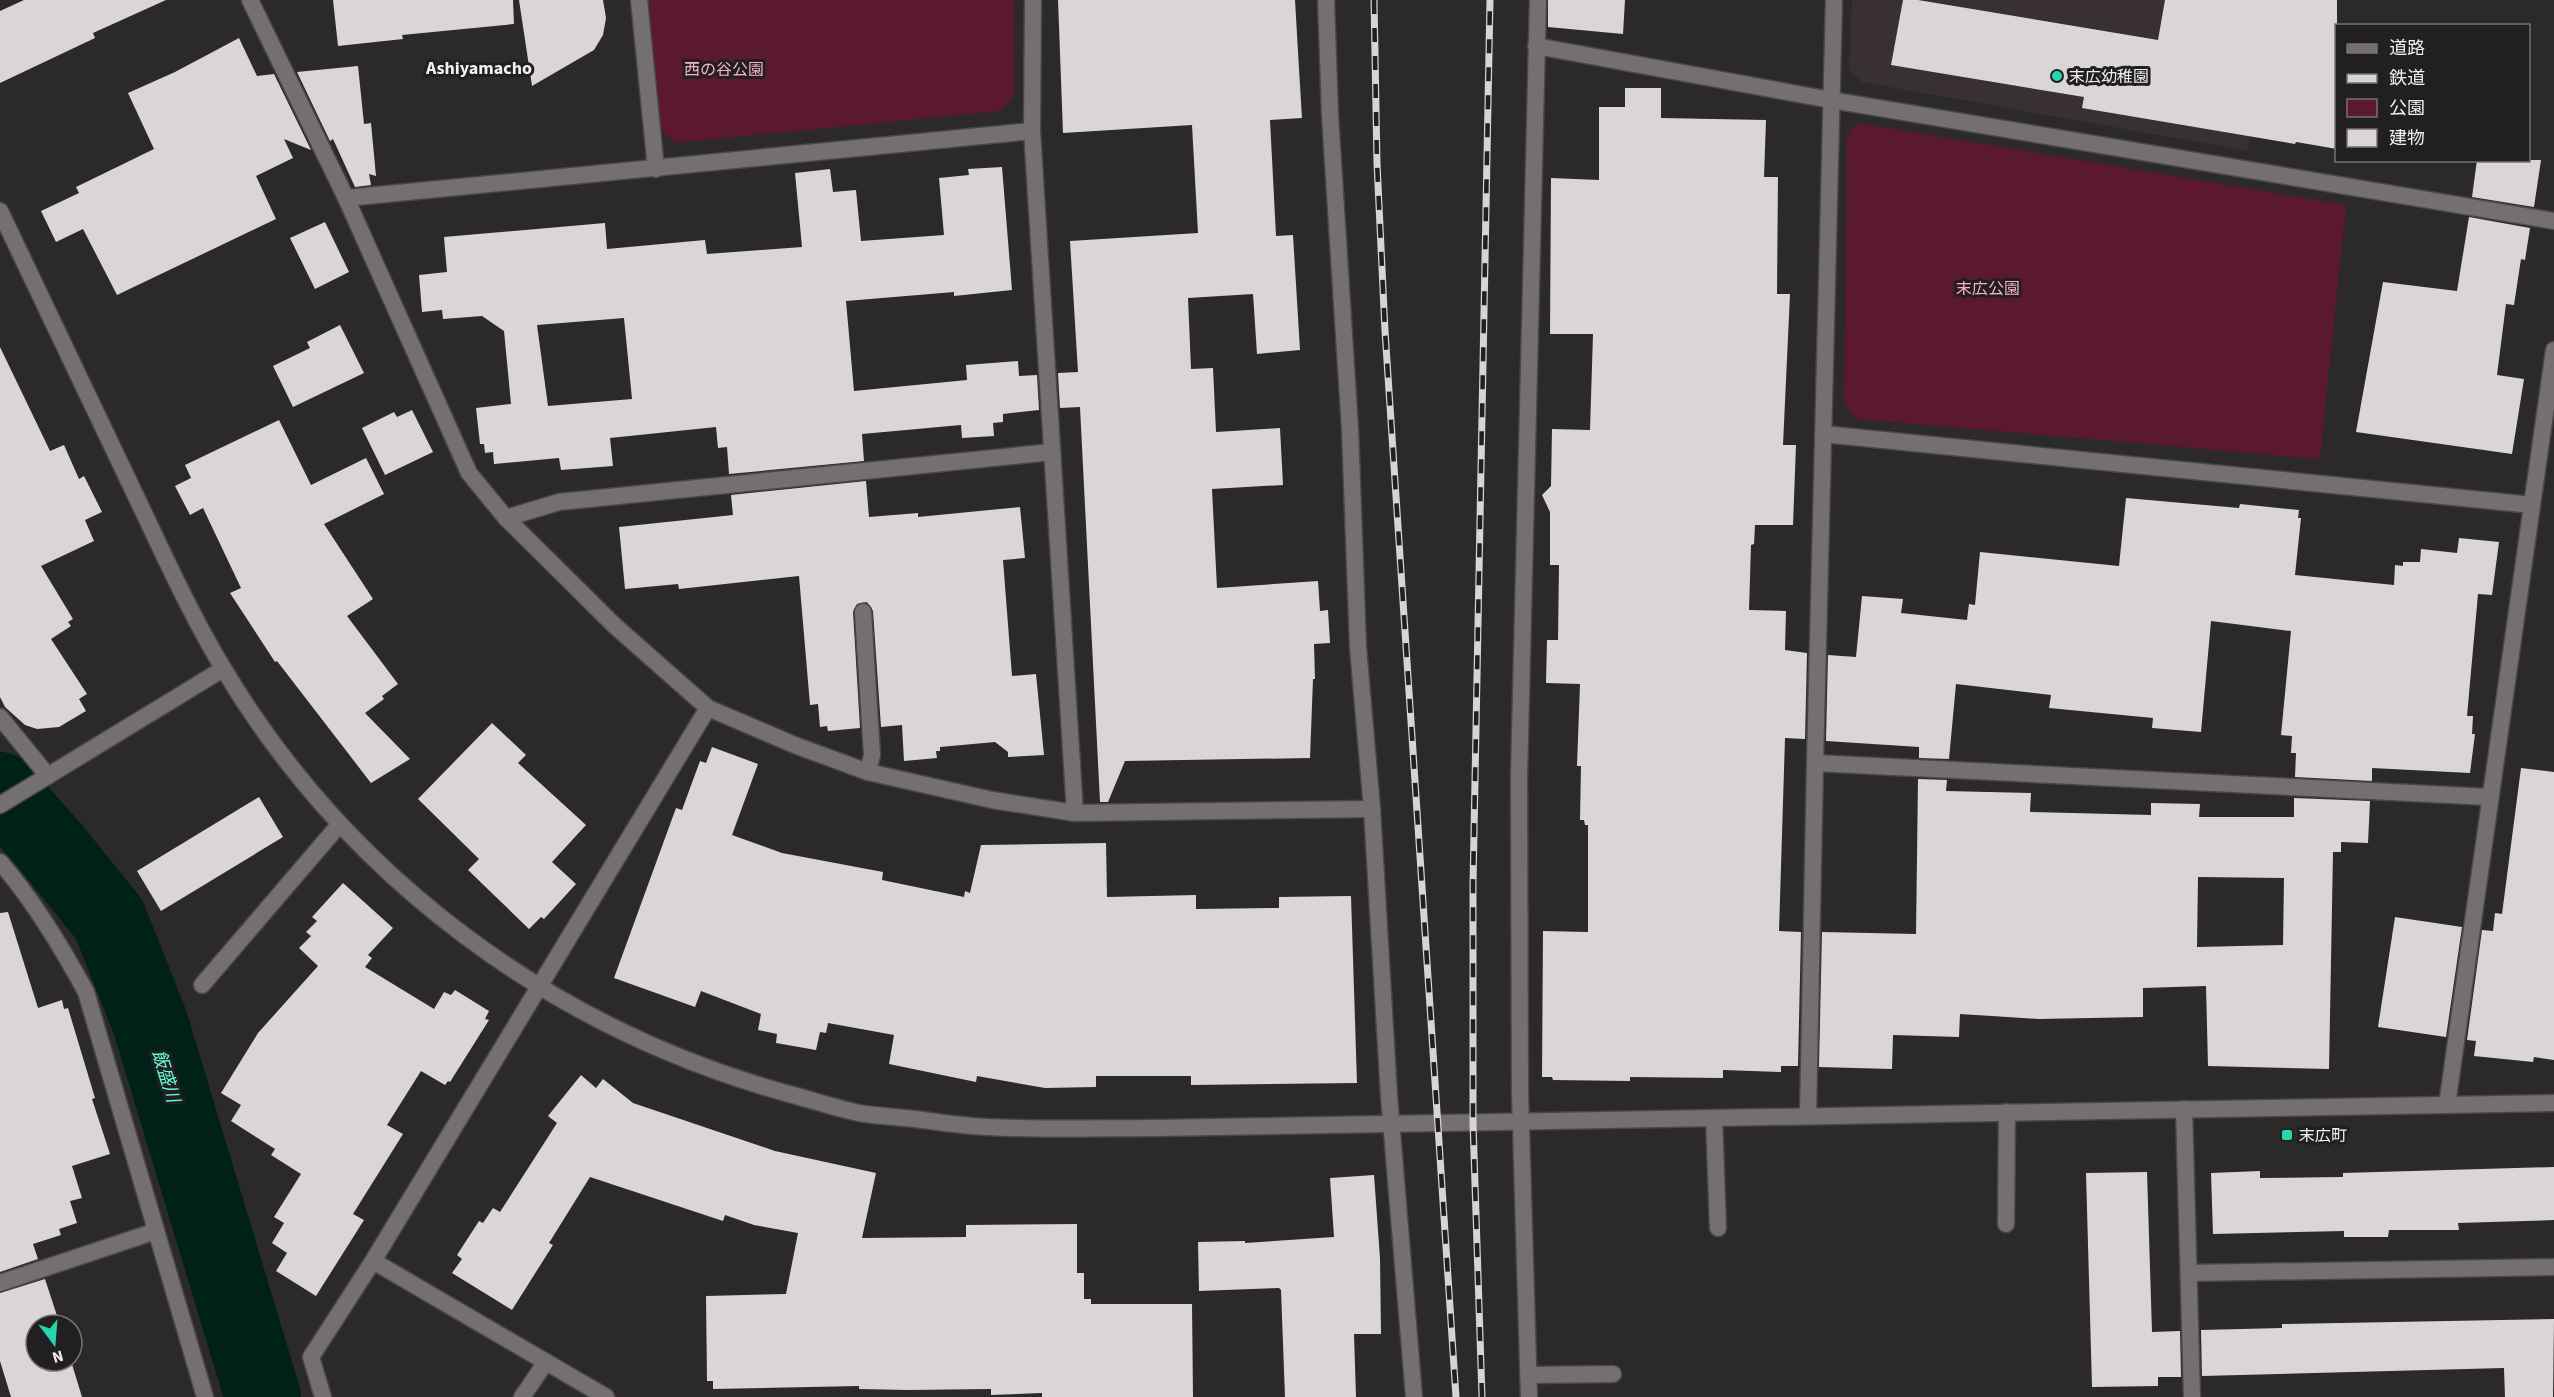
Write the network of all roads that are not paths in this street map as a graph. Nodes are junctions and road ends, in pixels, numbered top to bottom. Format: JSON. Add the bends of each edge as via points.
{"nodes":[{"id":1,"x":250,"y":0,"type":"edge"},
{"id":2,"x":639,"y":0,"type":"edge"},
{"id":3,"x":1033,"y":0,"type":"edge"},
{"id":4,"x":1326,"y":0,"type":"edge"},
{"id":5,"x":1538,"y":0,"type":"edge"},
{"id":6,"x":1834,"y":0,"type":"edge"},
{"id":7,"x":1536,"y":46,"type":"junction"},
{"id":8,"x":1831,"y":99,"type":"junction"},
{"id":9,"x":1032,"y":131,"type":"junction"},
{"id":10,"x":656,"y":170,"type":"junction"},
{"id":11,"x":346,"y":198,"type":"junction"},
{"id":12,"x":2,"y":220,"type":"edge"},
{"id":13,"x":2554,"y":221,"type":"edge"},
{"id":14,"x":2554,"y":350,"type":"edge"},
{"id":15,"x":1823,"y":434,"type":"junction"},
{"id":16,"x":1052,"y":452,"type":"junction"},
{"id":17,"x":2532,"y":506,"type":"junction"},
{"id":18,"x":506,"y":518,"type":"junction"},
{"id":19,"x":863,"y":612,"type":"dead end"},
{"id":20,"x":223,"y":669,"type":"junction"},
{"id":21,"x":708,"y":708,"type":"junction"},
{"id":22,"x":0,"y":717,"type":"edge"},
{"id":23,"x":1815,"y":763,"type":"junction"},
{"id":24,"x":868,"y":772,"type":"junction"},
{"id":25,"x":44,"y":778,"type":"junction"},
{"id":26,"x":2490,"y":797,"type":"junction"},
{"id":27,"x":0,"y":805,"type":"edge"},
{"id":28,"x":1372,"y":809,"type":"junction"},
{"id":29,"x":1075,"y":813,"type":"junction"},
{"id":30,"x":339,"y":825,"type":"junction"},
{"id":31,"x":0,"y":862,"type":"edge"},
{"id":32,"x":202,"y":985,"type":"dead end"},
{"id":33,"x":539,"y":986,"type":"junction"},
{"id":34,"x":2554,"y":1103,"type":"edge"},
{"id":35,"x":2447,"y":1105,"type":"junction"},
{"id":36,"x":2184,"y":1110,"type":"junction"},
{"id":37,"x":2007,"y":1112,"type":"junction"},
{"id":38,"x":1808,"y":1116,"type":"junction"},
{"id":39,"x":1714,"y":1118,"type":"junction"},
{"id":40,"x":1521,"y":1121,"type":"junction"},
{"id":41,"x":1392,"y":1124,"type":"junction"},
{"id":42,"x":2006,"y":1224,"type":"dead end"},
{"id":43,"x":1718,"y":1228,"type":"dead end"},
{"id":44,"x":156,"y":1231,"type":"junction"},
{"id":45,"x":373,"y":1261,"type":"junction"},
{"id":46,"x":2554,"y":1267,"type":"edge"},
{"id":47,"x":2189,"y":1273,"type":"junction"},
{"id":48,"x":0,"y":1283,"type":"edge"},
{"id":49,"x":546,"y":1362,"type":"junction"},
{"id":50,"x":1613,"y":1374,"type":"dead end"},
{"id":51,"x":1528,"y":1375,"type":"junction"},
{"id":52,"x":205,"y":1397,"type":"edge"},
{"id":53,"x":323,"y":1397,"type":"edge"},
{"id":54,"x":522,"y":1397,"type":"edge"},
{"id":55,"x":606,"y":1397,"type":"edge"},
{"id":56,"x":1413,"y":1397,"type":"edge"},
{"id":57,"x":1529,"y":1397,"type":"edge"},
{"id":58,"x":2192,"y":1397,"type":"edge"}],
"edges":[{"from":1,"to":11,"type":"street"},
{"from":2,"to":10,"type":"street"},
{"from":3,"to":9,"type":"street"},
{"from":4,"to":28,"type":"street","via":[[1358,647]]},
{"from":5,"to":7,"type":"street"},
{"from":6,"to":8,"type":"street"},
{"from":7,"to":8,"type":"street"},
{"from":7,"to":40,"type":"street","via":[[1519,777]]},
{"from":8,"to":13,"type":"street"},
{"from":8,"to":15,"type":"street"},
{"from":9,"to":10,"type":"street"},
{"from":9,"to":16,"type":"street"},
{"from":10,"to":11,"type":"street"},
{"from":11,"to":18,"type":"street","via":[[469,473]]},
{"from":12,"to":20,"type":"street"},
{"from":14,"to":17,"type":"street"},
{"from":15,"to":17,"type":"street"},
{"from":15,"to":23,"type":"street"},
{"from":16,"to":18,"type":"street","via":[[559,502]]},
{"from":16,"to":29,"type":"street"},
{"from":17,"to":26,"type":"street"},
{"from":18,"to":21,"type":"street","via":[[615,626]]},
{"from":19,"to":24,"type":"street","via":[[872,755]]},
{"from":20,"to":25,"type":"street"},
{"from":20,"to":30,"type":"street","via":[[286,761]]},
{"from":21,"to":24,"type":"street"},
{"from":21,"to":33,"type":"street"},
{"from":22,"to":25,"type":"street"},
{"from":23,"to":26,"type":"street"},
{"from":23,"to":38,"type":"street"},
{"from":24,"to":29,"type":"street","via":[[992,800]]},
{"from":25,"to":27,"type":"street"},
{"from":26,"to":35,"type":"street"},
{"from":28,"to":29,"type":"street"},
{"from":28,"to":41,"type":"street"},
{"from":30,"to":32,"type":"street"},
{"from":30,"to":33,"type":"street","via":[[429,909]]},
{"from":31,"to":44,"type":"street","via":[[62,948],[86,992]]},
{"from":33,"to":41,"type":"street","via":[[651,1044],[729,1077],[858,1113],[986,1127]]},
{"from":33,"to":45,"type":"street"},
{"from":34,"to":35,"type":"street"},
{"from":35,"to":36,"type":"street"},
{"from":36,"to":37,"type":"street"},
{"from":36,"to":47,"type":"street"},
{"from":37,"to":38,"type":"street"},
{"from":37,"to":42,"type":"street"},
{"from":38,"to":39,"type":"street"},
{"from":39,"to":40,"type":"street"},
{"from":39,"to":43,"type":"street"},
{"from":40,"to":41,"type":"street"},
{"from":40,"to":51,"type":"street"},
{"from":41,"to":56,"type":"street"},
{"from":44,"to":48,"type":"street"},
{"from":44,"to":52,"type":"street"},
{"from":45,"to":49,"type":"street"},
{"from":45,"to":53,"type":"street","via":[[311,1358]]},
{"from":46,"to":47,"type":"street"},
{"from":47,"to":58,"type":"street"},
{"from":49,"to":54,"type":"street"},
{"from":49,"to":55,"type":"street"},
{"from":50,"to":51,"type":"street"},
{"from":51,"to":57,"type":"street"}]}
